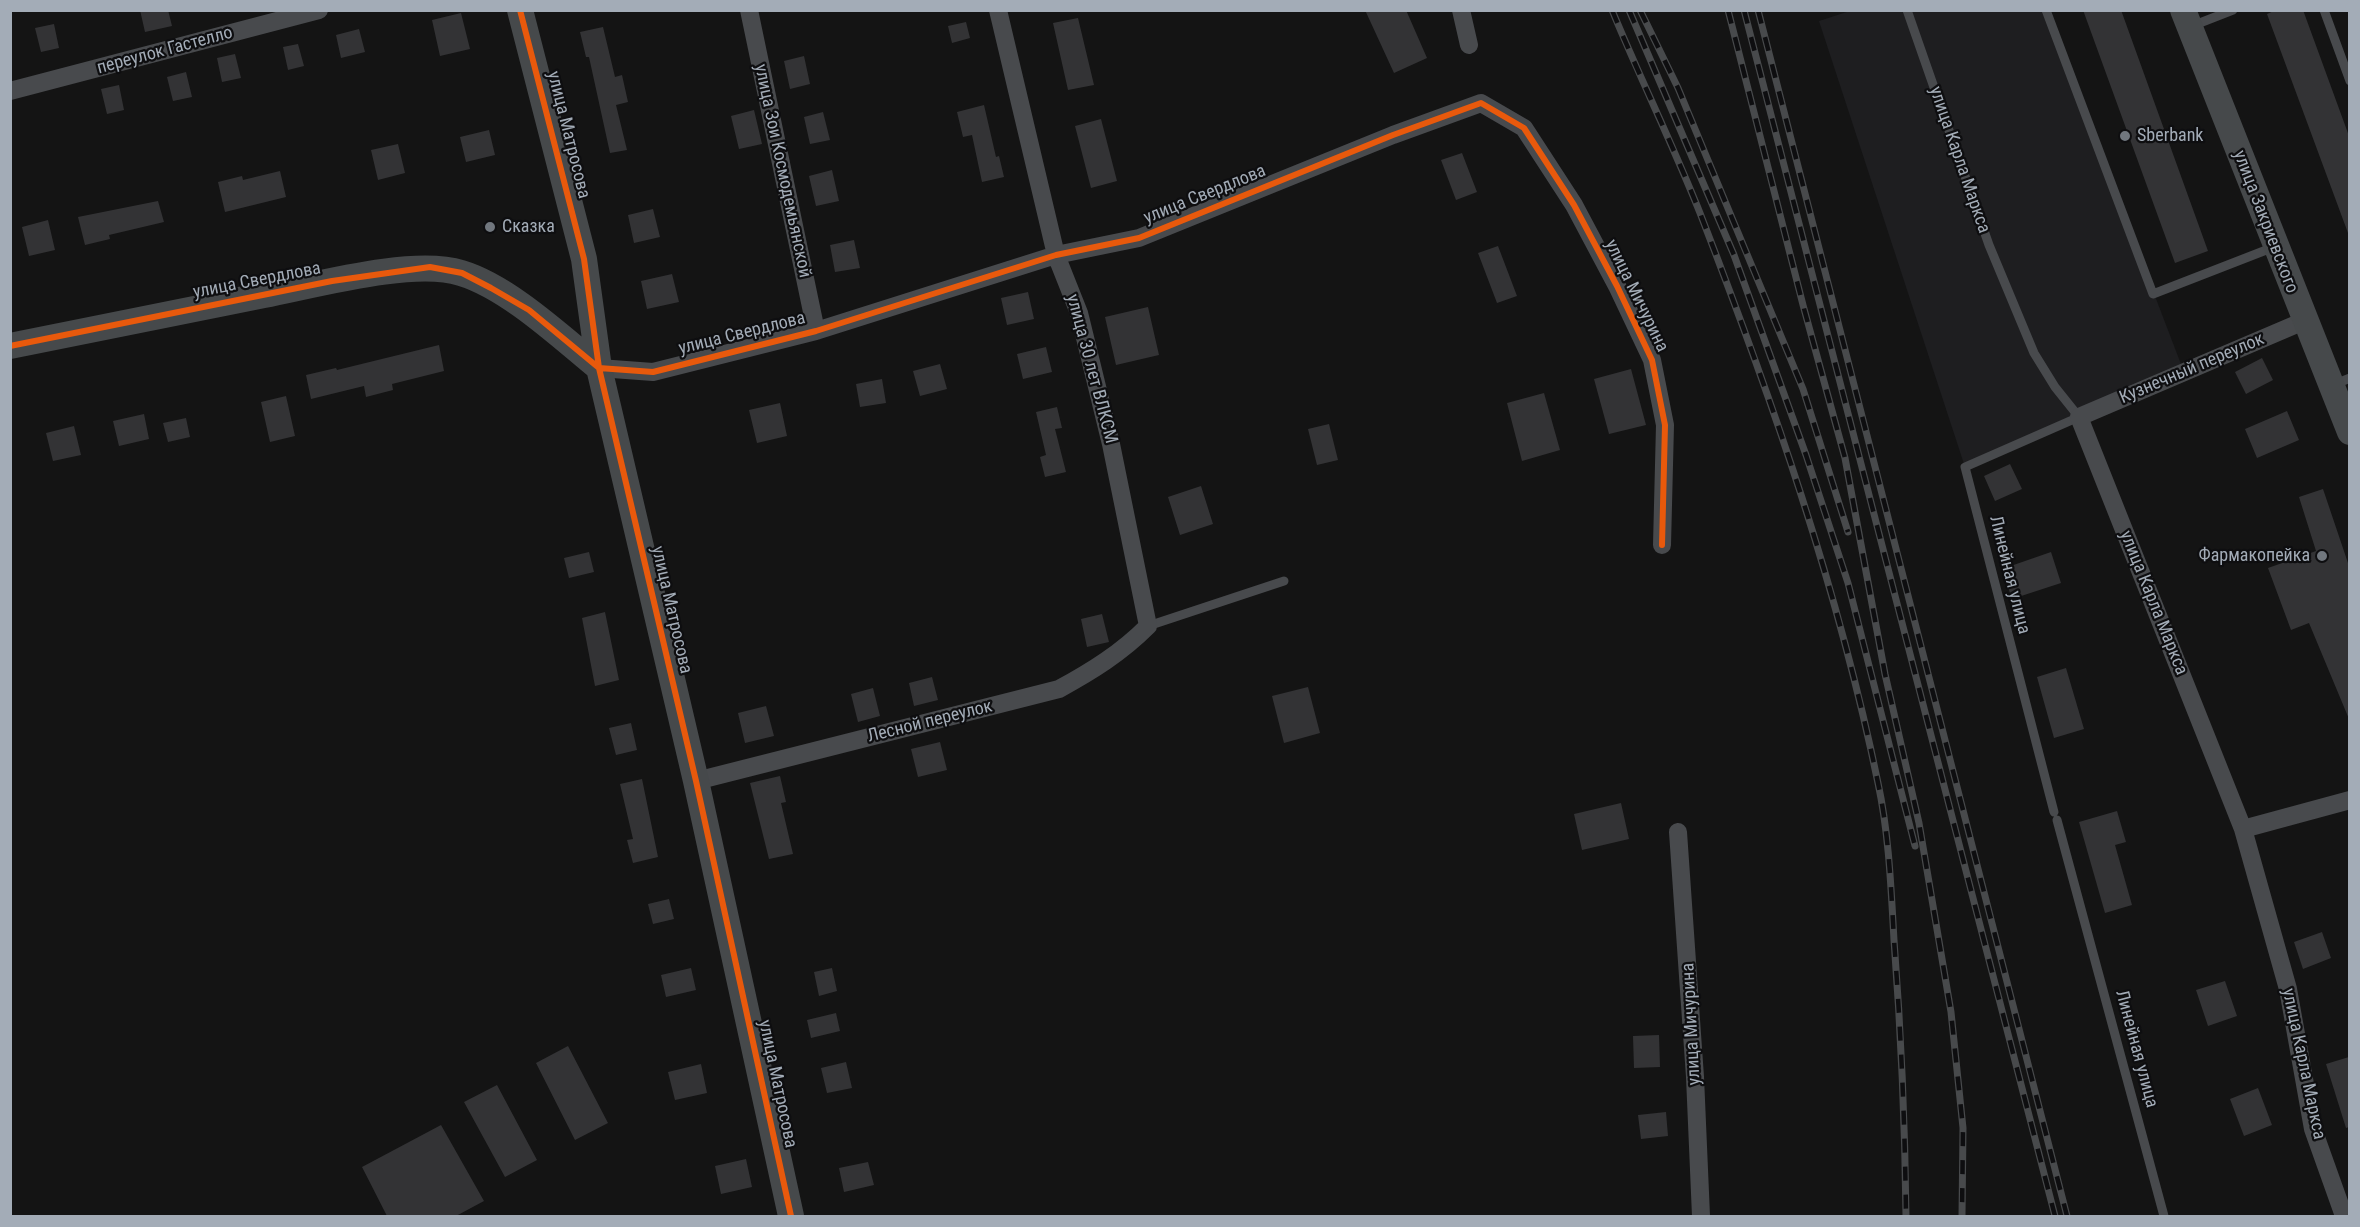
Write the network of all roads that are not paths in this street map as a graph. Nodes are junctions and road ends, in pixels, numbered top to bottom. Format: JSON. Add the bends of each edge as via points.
{"nodes":[{"id":1,"x":319,"y":10,"type":"edge"},
{"id":2,"x":520,"y":10,"type":"edge"},
{"id":3,"x":749,"y":10,"type":"edge"},
{"id":4,"x":998,"y":10,"type":"edge"},
{"id":5,"x":1461,"y":10,"type":"edge"},
{"id":6,"x":1907,"y":10,"type":"edge"},
{"id":7,"x":2046,"y":10,"type":"edge"},
{"id":8,"x":2233,"y":10,"type":"edge"},
{"id":9,"x":2324,"y":10,"type":"edge"},
{"id":10,"x":2186,"y":18,"type":"edge"},
{"id":11,"x":1469,"y":45,"type":"dead end"},
{"id":12,"x":2349,"y":81,"type":"edge"},
{"id":13,"x":10,"y":91,"type":"edge"},
{"id":14,"x":1481,"y":103,"type":"joint"},
{"id":15,"x":2275,"y":246,"type":"junction"},
{"id":16,"x":1056,"y":255,"type":"junction"},
{"id":17,"x":2304,"y":321,"type":"junction"},
{"id":18,"x":816,"y":331,"type":"junction"},
{"id":19,"x":10,"y":346,"type":"edge"},
{"id":20,"x":599,"y":368,"type":"junction"},
{"id":21,"x":2340,"y":382,"type":"edge"},
{"id":22,"x":2079,"y":417,"type":"junction"},
{"id":23,"x":2349,"y":432,"type":"edge"},
{"id":24,"x":1662,"y":545,"type":"dead end"},
{"id":25,"x":1284,"y":580,"type":"dead end"},
{"id":26,"x":1148,"y":626,"type":"junction"},
{"id":27,"x":696,"y":781,"type":"junction"},
{"id":28,"x":2349,"y":800,"type":"edge"},
{"id":29,"x":2243,"y":829,"type":"junction"},
{"id":30,"x":1678,"y":832,"type":"dead end"},
{"id":31,"x":791,"y":1216,"type":"edge"},
{"id":32,"x":1701,"y":1216,"type":"edge"},
{"id":33,"x":2164,"y":1216,"type":"edge"},
{"id":34,"x":2344,"y":1216,"type":"edge"}],
"edges":[{"from":1,"to":13,"type":"street","name":"переулок Гастелло"},
{"from":2,"to":20,"type":"street","name":"улица Матросова","via":[[584,259]]},
{"from":3,"to":18,"type":"street","name":"улица Зои Космодемьянской"},
{"from":4,"to":16,"type":"street","name":"улица 30 лет ВЛКСМ"},
{"from":5,"to":11,"type":"street"},
{"from":6,"to":22,"type":"lane","name":"улица Карла Маркса","via":[[1989,245],[2034,353]]},
{"from":7,"to":15,"type":"lane","via":[[2153,294]]},
{"from":8,"to":10,"type":"lane"},
{"from":9,"to":12,"type":"lane"},
{"from":10,"to":15,"type":"street","name":"улица Закриевского"},
{"from":14,"to":16,"type":"street","name":"улица Свердлова","via":[[1139,238]]},
{"from":14,"to":24,"type":"street","name":"улица Мичурина","via":[[1524,128],[1574,205],[1652,360],[1665,425]]},
{"from":15,"to":17,"type":"street","name":"улица Закриевского"},
{"from":16,"to":18,"type":"street","name":"улица Свердлова"},
{"from":16,"to":26,"type":"street","name":"улица 30 лет ВЛКСМ","via":[[1079,313],[1112,444]]},
{"from":17,"to":21,"type":"street","name":"улица Закриевского"},
{"from":17,"to":22,"type":"street","name":"Кузнечный переулок"},
{"from":18,"to":20,"type":"street","name":"улица Свердлова","via":[[653,372]]},
{"from":19,"to":20,"type":"street","name":"улица Свердлова","via":[[332,281],[430,267],[462,273],[529,310]]},
{"from":20,"to":27,"type":"street","name":"улица Матросова"},
{"from":21,"to":23,"type":"street","name":"улица Закриевского"},
{"from":22,"to":29,"type":"street","name":"улица Карла Маркса"},
{"from":22,"to":33,"type":"lane","name":"Линейная улица","via":[[1965,467]]},
{"from":25,"to":26,"type":"lane"},
{"from":26,"to":27,"type":"street","name":"Лесной переулок","via":[[1102,665],[1059,689]]},
{"from":27,"to":31,"type":"street","name":"улица Матросова"},
{"from":28,"to":29,"type":"street"},
{"from":29,"to":34,"type":"street","name":"улица Карла Маркса","via":[[2288,989],[2313,1129]]},
{"from":30,"to":32,"type":"street","name":"улица Мичурина"}]}
